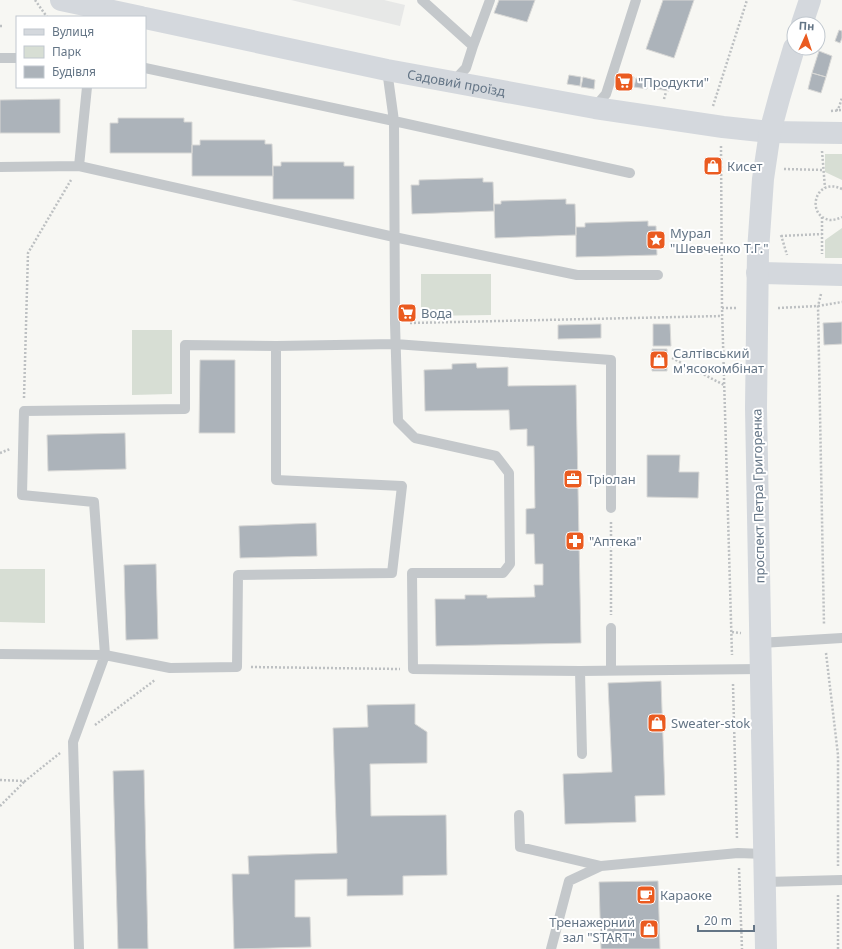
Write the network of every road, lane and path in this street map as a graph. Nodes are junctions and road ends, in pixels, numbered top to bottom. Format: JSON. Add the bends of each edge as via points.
{"nodes":[{"id":1,"x":35,"y":0,"type":"edge"},
{"id":2,"x":62,"y":0,"type":"edge"},
{"id":3,"x":422,"y":0,"type":"edge"},
{"id":4,"x":490,"y":0,"type":"edge"},
{"id":5,"x":636,"y":0,"type":"edge"},
{"id":6,"x":747,"y":0,"type":"edge"},
{"id":7,"x":810,"y":0,"type":"edge"},
{"id":8,"x":46,"y":16,"type":"edge"},
{"id":9,"x":135,"y":16,"type":"edge"},
{"id":10,"x":805,"y":16,"type":"edge"},
{"id":11,"x":146,"y":18,"type":"edge"},
{"id":12,"x":473,"y":46,"type":"junction"},
{"id":13,"x":792,"y":56,"type":"edge"},
{"id":14,"x":0,"y":58,"type":"edge"},
{"id":15,"x":16,"y":58,"type":"edge"},
{"id":16,"x":146,"y":68,"type":"edge"},
{"id":17,"x":387,"y":70,"type":"junction"},
{"id":18,"x":453,"y":82,"type":"junction"},
{"id":19,"x":87,"y":88,"type":"edge"},
{"id":20,"x":595,"y":108,"type":"junction"},
{"id":21,"x":711,"y":114,"type":"dead end"},
{"id":22,"x":394,"y":121,"type":"junction"},
{"id":23,"x":770,"y":132,"type":"junction"},
{"id":24,"x":842,"y":133,"type":"edge"},
{"id":25,"x":721,"y":142,"type":"dead end"},
{"id":26,"x":822,"y":145,"type":"dead end"},
{"id":27,"x":784,"y":162,"type":"dead end"},
{"id":28,"x":79,"y":166,"type":"junction"},
{"id":29,"x":0,"y":167,"type":"edge"},
{"id":30,"x":823,"y":170,"type":"junction"},
{"id":31,"x":630,"y":173,"type":"dead end"},
{"id":32,"x":825,"y":188,"type":"junction"},
{"id":33,"x":842,"y":189,"type":"edge"},
{"id":34,"x":822,"y":216,"type":"junction"},
{"id":35,"x":842,"y":217,"type":"edge"},
{"id":36,"x":781,"y":228,"type":"dead end"},
{"id":37,"x":822,"y":234,"type":"junction"},
{"id":38,"x":394,"y":236,"type":"junction"},
{"id":39,"x":781,"y":236,"type":"junction"},
{"id":40,"x":794,"y":256,"type":"dead end"},
{"id":41,"x":822,"y":257,"type":"dead end"},
{"id":42,"x":757,"y":273,"type":"junction"},
{"id":43,"x":658,"y":275,"type":"dead end"},
{"id":44,"x":842,"y":275,"type":"edge"},
{"id":45,"x":822,"y":293,"type":"dead end"},
{"id":46,"x":842,"y":302,"type":"edge"},
{"id":47,"x":818,"y":306,"type":"junction"},
{"id":48,"x":722,"y":308,"type":"junction"},
{"id":49,"x":744,"y":308,"type":"dead end"},
{"id":50,"x":775,"y":308,"type":"dead end"},
{"id":51,"x":723,"y":316,"type":"junction"},
{"id":52,"x":395,"y":323,"type":"junction"},
{"id":53,"x":395,"y":344,"type":"junction"},
{"id":54,"x":276,"y":346,"type":"junction"},
{"id":55,"x":672,"y":358,"type":"dead end"},
{"id":56,"x":724,"y":386,"type":"junction"},
{"id":57,"x":24,"y":411,"type":"junction"},
{"id":58,"x":611,"y":508,"type":"joint"},
{"id":59,"x":611,"y":628,"type":"joint"},
{"id":60,"x":842,"y":638,"type":"edge"},
{"id":61,"x":824,"y":639,"type":"junction"},
{"id":62,"x":760,"y":643,"type":"junction"},
{"id":63,"x":0,"y":654,"type":"edge"},
{"id":64,"x":105,"y":655,"type":"junction"},
{"id":65,"x":237,"y":667,"type":"junction"},
{"id":66,"x":170,"y":668,"type":"junction"},
{"id":67,"x":733,"y":668,"type":"junction"},
{"id":68,"x":413,"y":669,"type":"junction"},
{"id":69,"x":761,"y":669,"type":"junction"},
{"id":70,"x":611,"y":670,"type":"junction"},
{"id":71,"x":580,"y":671,"type":"junction"},
{"id":72,"x":74,"y":742,"type":"junction"},
{"id":73,"x":582,"y":754,"type":"dead end"},
{"id":74,"x":840,"y":756,"type":"edge"},
{"id":75,"x":842,"y":760,"type":"edge"},
{"id":76,"x":0,"y":780,"type":"edge"},
{"id":77,"x":25,"y":780,"type":"junction"},
{"id":78,"x":0,"y":806,"type":"edge"},
{"id":79,"x":519,"y":815,"type":"dead end"},
{"id":80,"x":738,"y":854,"type":"junction"},
{"id":81,"x":764,"y":854,"type":"junction"},
{"id":82,"x":601,"y":866,"type":"junction"},
{"id":83,"x":840,"y":880,"type":"edge"},
{"id":84,"x":765,"y":882,"type":"junction"},
{"id":85,"x":79,"y":949,"type":"edge"},
{"id":86,"x":552,"y":949,"type":"edge"},
{"id":87,"x":742,"y":949,"type":"edge"},
{"id":88,"x":766,"y":949,"type":"edge"},
{"id":89,"x":838,"y":949,"type":"edge"}],
"edges":[{"from":1,"to":8,"type":"path"},
{"from":2,"to":9,"type":"main road"},
{"from":3,"to":12,"type":"lane"},
{"from":4,"to":12,"type":"lane"},
{"from":5,"to":20,"type":"lane","via":[[606,94]]},
{"from":6,"to":21,"type":"path"},
{"from":7,"to":10,"type":"main road"},
{"from":11,"to":17,"type":"main road","name":"Садовий проїзд"},
{"from":12,"to":18,"type":"lane","via":[[466,68]]},
{"from":13,"to":23,"type":"main road","name":"проспект Петра Григоренка"},
{"from":14,"to":15,"type":"lane"},
{"from":16,"to":22,"type":"lane"},
{"from":17,"to":18,"type":"main road","name":"Садовий проїзд"},
{"from":17,"to":22,"type":"lane"},
{"from":18,"to":20,"type":"main road","name":"Садовий проїзд"},
{"from":19,"to":28,"type":"lane"},
{"from":20,"to":23,"type":"main road","name":"Садовий проїзд"},
{"from":22,"to":31,"type":"lane"},
{"from":22,"to":38,"type":"lane"},
{"from":23,"to":24,"type":"main road","name":"Садовий проїзд"},
{"from":23,"to":42,"type":"main road","name":"проспект Петра Григоренка","via":[[763,179]]},
{"from":25,"to":48,"type":"path"},
{"from":26,"to":30,"type":"path"},
{"from":27,"to":30,"type":"path","via":[[784,170]]},
{"from":28,"to":29,"type":"lane"},
{"from":28,"to":38,"type":"lane"},
{"from":28,"to":57,"type":"path","via":[[28,253]]},
{"from":30,"to":32,"type":"path"},
{"from":32,"to":33,"type":"path","via":[[836,186]]},
{"from":32,"to":34,"type":"path","via":[[815,201]]},
{"from":34,"to":35,"type":"path","via":[[833,220]]},
{"from":34,"to":37,"type":"path"},
{"from":36,"to":39,"type":"path"},
{"from":37,"to":39,"type":"path"},
{"from":37,"to":41,"type":"path"},
{"from":38,"to":43,"type":"lane","via":[[577,275]]},
{"from":38,"to":52,"type":"lane"},
{"from":39,"to":40,"type":"path","via":[[787,256]]},
{"from":42,"to":44,"type":"main road"},
{"from":42,"to":62,"type":"main road","name":"проспект Петра Григоренка","via":[[756,408]]},
{"from":45,"to":47,"type":"path"},
{"from":46,"to":47,"type":"path"},
{"from":47,"to":50,"type":"path"},
{"from":47,"to":61,"type":"path"},
{"from":48,"to":49,"type":"path"},
{"from":48,"to":51,"type":"path"},
{"from":51,"to":52,"type":"path"},
{"from":51,"to":56,"type":"path"},
{"from":52,"to":53,"type":"lane"},
{"from":53,"to":54,"type":"lane"},
{"from":53,"to":58,"type":"lane","via":[[611,360]]},
{"from":53,"to":68,"type":"lane","via":[[398,421],[415,438],[496,456],[509,473],[510,564],[503,573],[412,573]]},
{"from":54,"to":57,"type":"lane","via":[[185,346],[185,409]]},
{"from":54,"to":65,"type":"lane","via":[[276,480],[402,486],[392,573],[238,575]]},
{"from":55,"to":56,"type":"path"},
{"from":56,"to":67,"type":"path"},
{"from":57,"to":64,"type":"lane","via":[[22,495],[94,502]]},
{"from":58,"to":59,"type":"path"},
{"from":59,"to":70,"type":"lane"},
{"from":60,"to":61,"type":"lane"},
{"from":61,"to":62,"type":"lane"},
{"from":61,"to":74,"type":"path"},
{"from":62,"to":69,"type":"main road","name":"проспект Петра Григоренка"},
{"from":63,"to":64,"type":"lane"},
{"from":64,"to":66,"type":"lane"},
{"from":64,"to":72,"type":"lane"},
{"from":65,"to":66,"type":"lane"},
{"from":65,"to":68,"type":"path"},
{"from":66,"to":72,"type":"path"},
{"from":67,"to":69,"type":"lane"},
{"from":67,"to":70,"type":"lane"},
{"from":67,"to":80,"type":"path"},
{"from":68,"to":71,"type":"lane"},
{"from":69,"to":81,"type":"main road","name":"проспект Петра Григоренка"},
{"from":70,"to":71,"type":"lane"},
{"from":71,"to":73,"type":"lane"},
{"from":72,"to":77,"type":"path"},
{"from":72,"to":85,"type":"lane"},
{"from":74,"to":75,"type":"path"},
{"from":74,"to":83,"type":"path"},
{"from":76,"to":77,"type":"path"},
{"from":77,"to":78,"type":"path"},
{"from":79,"to":82,"type":"lane","via":[[520,847]]},
{"from":80,"to":81,"type":"lane"},
{"from":80,"to":82,"type":"lane"},
{"from":80,"to":87,"type":"path"},
{"from":81,"to":84,"type":"main road","name":"проспект Петра Григоренка"},
{"from":82,"to":86,"type":"lane","via":[[569,881]]},
{"from":83,"to":84,"type":"lane"},
{"from":83,"to":89,"type":"path"},
{"from":84,"to":88,"type":"main road","name":"проспект Петра Григоренка"}]}
